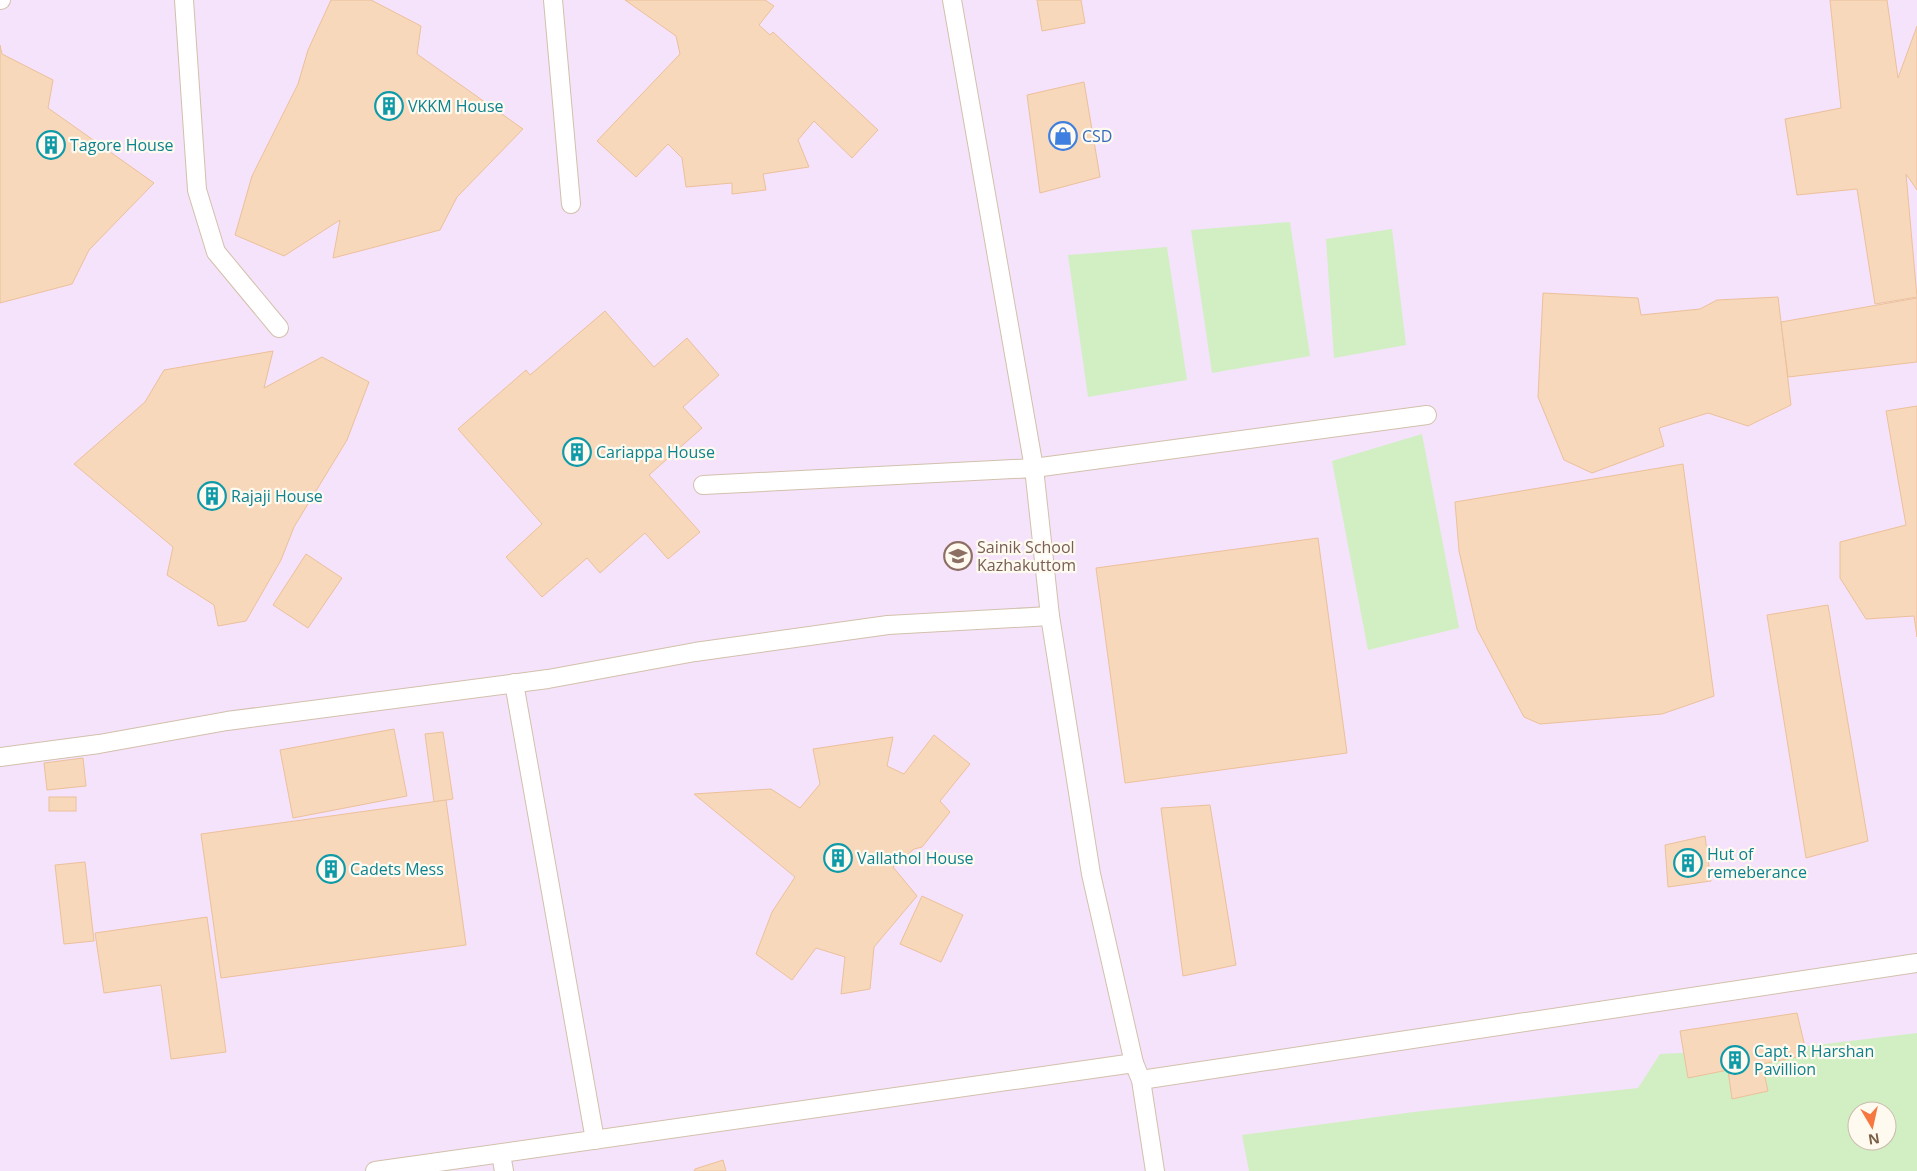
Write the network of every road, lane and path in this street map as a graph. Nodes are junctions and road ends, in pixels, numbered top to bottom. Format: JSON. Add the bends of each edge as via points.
{"nodes":[{"id":1,"x":184,"y":0,"type":"edge"},
{"id":2,"x":553,"y":0,"type":"edge"},
{"id":3,"x":952,"y":0,"type":"edge"},
{"id":4,"x":571,"y":204,"type":"dead end"},
{"id":5,"x":279,"y":328,"type":"dead end"},
{"id":6,"x":1427,"y":415,"type":"dead end"},
{"id":7,"x":1034,"y":468,"type":"junction"},
{"id":8,"x":703,"y":485,"type":"dead end"},
{"id":9,"x":1050,"y":616,"type":"junction"},
{"id":10,"x":514,"y":683,"type":"junction"},
{"id":11,"x":0,"y":757,"type":"edge"},
{"id":12,"x":1917,"y":963,"type":"edge"},
{"id":13,"x":1134,"y":1063,"type":"junction"},
{"id":14,"x":1141,"y":1080,"type":"junction"},
{"id":15,"x":595,"y":1140,"type":"junction"},
{"id":16,"x":502,"y":1162,"type":"edge"},
{"id":17,"x":375,"y":1171,"type":"edge"},
{"id":18,"x":1155,"y":1171,"type":"edge"}],
"edges":[{"from":1,"to":5,"type":"lane","via":[[197,190],[216,252]]},
{"from":2,"to":4,"type":"lane"},
{"from":3,"to":7,"type":"lane"},
{"from":6,"to":7,"type":"lane"},
{"from":7,"to":8,"type":"lane"},
{"from":7,"to":9,"type":"lane"},
{"from":9,"to":10,"type":"lane","via":[[888,625],[696,652]]},
{"from":9,"to":13,"type":"lane","via":[[1091,874]]},
{"from":10,"to":11,"type":"lane","via":[[227,721],[99,744]]},
{"from":10,"to":15,"type":"lane"},
{"from":12,"to":14,"type":"lane"},
{"from":13,"to":14,"type":"lane"},
{"from":13,"to":15,"type":"lane"},
{"from":14,"to":18,"type":"lane"},
{"from":15,"to":16,"type":"lane"},
{"from":16,"to":17,"type":"lane"}]}
